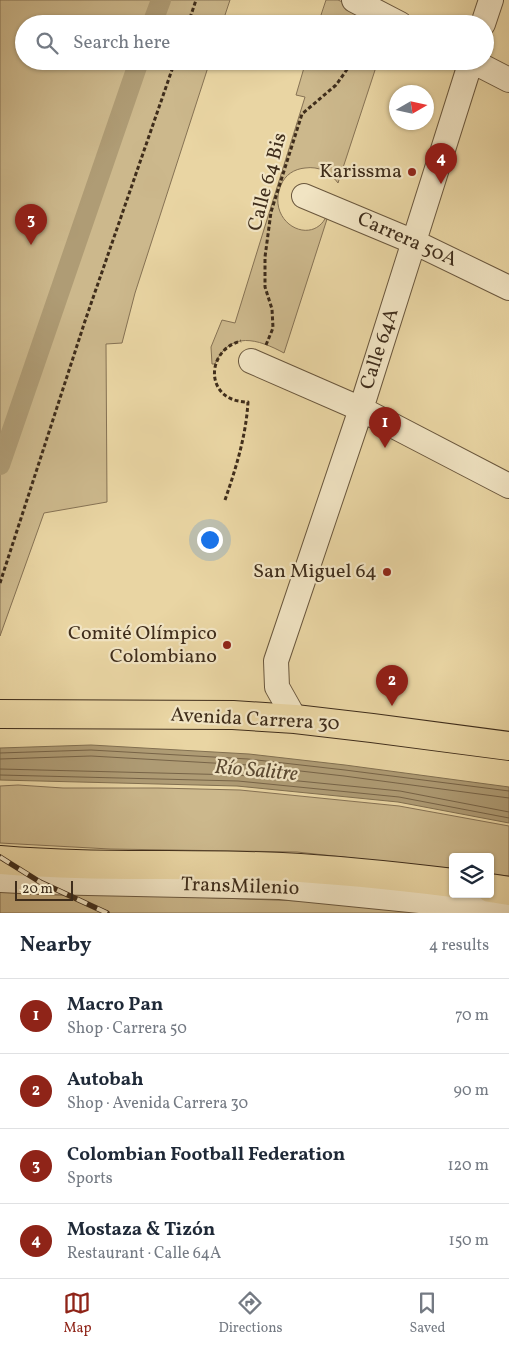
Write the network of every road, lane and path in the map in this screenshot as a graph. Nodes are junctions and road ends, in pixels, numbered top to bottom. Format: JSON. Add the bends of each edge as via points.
{"nodes":[{"id":1,"x":196,"y":0,"type":"edge"},
{"id":2,"x":354,"y":0,"type":"edge"},
{"id":3,"x":491,"y":0,"type":"edge"},
{"id":4,"x":191,"y":15,"type":"edge"},
{"id":5,"x":383,"y":15,"type":"edge"},
{"id":6,"x":486,"y":15,"type":"edge"},
{"id":7,"x":172,"y":70,"type":"edge"},
{"id":8,"x":347,"y":70,"type":"edge"},
{"id":9,"x":469,"y":70,"type":"edge"},
{"id":10,"x":490,"y":70,"type":"edge"},
{"id":11,"x":509,"y":80,"type":"edge"},
{"id":12,"x":304,"y":196,"type":"dead end"},
{"id":13,"x":414,"y":242,"type":"junction"},
{"id":14,"x":509,"y":288,"type":"edge"},
{"id":15,"x":255,"y":350,"type":"junction"},
{"id":16,"x":361,"y":409,"type":"junction"},
{"id":17,"x":509,"y":486,"type":"edge"},
{"id":18,"x":225,"y":500,"type":"dead end"},
{"id":19,"x":0,"y":583,"type":"edge"},
{"id":20,"x":0,"y":714,"type":"edge"},
{"id":21,"x":295,"y":719,"type":"junction"},
{"id":22,"x":509,"y":746,"type":"edge"},
{"id":23,"x":0,"y":860,"type":"edge"},
{"id":24,"x":0,"y":880,"type":"edge"},
{"id":25,"x":449,"y":883,"type":"edge"},
{"id":26,"x":494,"y":889,"type":"edge"},
{"id":27,"x":509,"y":891,"type":"edge"},
{"id":28,"x":509,"y":910,"type":"edge"}],
"edges":[{"from":1,"to":4,"type":"path"},
{"from":2,"to":5,"type":"street"},
{"from":3,"to":6,"type":"street"},
{"from":7,"to":19,"type":"path","via":[[85,321]]},
{"from":8,"to":15,"type":"path","name":"Calle 64 Bis","via":[[336,85],[302,114],[271,212],[265,287],[272,309],[273,328]]},
{"from":9,"to":13,"type":"street","name":"Calle 64A"},
{"from":10,"to":11,"type":"street"},
{"from":12,"to":13,"type":"street","name":"Carrera 50A"},
{"from":13,"to":14,"type":"street","name":"Carrera 50A"},
{"from":13,"to":16,"type":"street","name":"Calle 64A"},
{"from":15,"to":16,"type":"street"},
{"from":15,"to":18,"type":"path","via":[[238,342],[226,349],[215,364],[217,386],[224,396],[248,402],[247,424]]},
{"from":16,"to":17,"type":"street"},
{"from":16,"to":21,"type":"street","name":"Calle 64A","via":[[276,661],[277,687]]},
{"from":20,"to":21,"type":"highway","name":"Avenida Carrera 30","via":[[233,715]]},
{"from":21,"to":22,"type":"highway","name":"Avenida Carrera 30"},
{"from":23,"to":25,"type":"highway","via":[[282,867]]},
{"from":24,"to":28,"type":"street","name":"TransMilenio","via":[[280,887]]},
{"from":26,"to":27,"type":"highway"}]}
